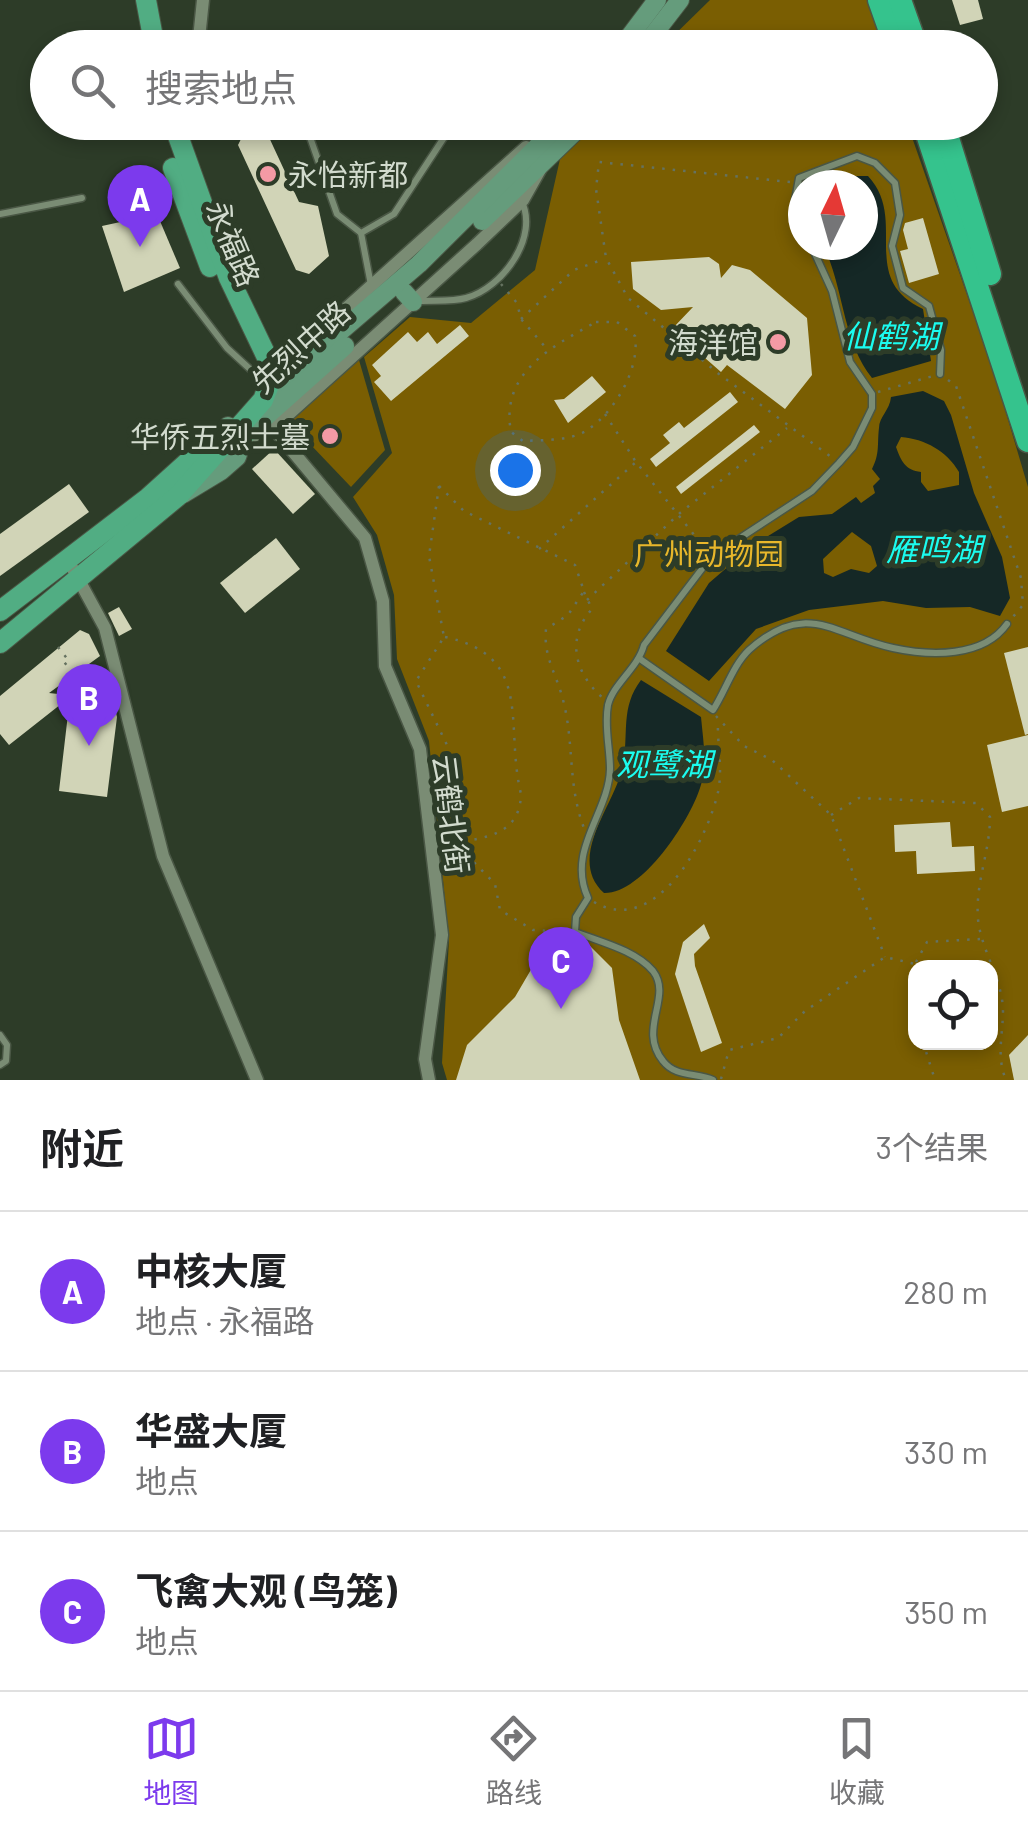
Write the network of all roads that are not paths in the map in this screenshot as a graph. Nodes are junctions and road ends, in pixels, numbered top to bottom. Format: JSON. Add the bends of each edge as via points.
{"nodes":[{"id":1,"x":134,"y":0,"type":"edge"},
{"id":2,"x":146,"y":0,"type":"edge"},
{"id":3,"x":204,"y":0,"type":"edge"},
{"id":4,"x":657,"y":0,"type":"edge"},
{"id":5,"x":680,"y":0,"type":"edge"},
{"id":6,"x":879,"y":0,"type":"edge"},
{"id":7,"x":901,"y":0,"type":"edge"},
{"id":8,"x":140,"y":30,"type":"edge"},
{"id":9,"x":152,"y":30,"type":"edge"},
{"id":10,"x":200,"y":30,"type":"edge"},
{"id":11,"x":634,"y":30,"type":"edge"},
{"id":12,"x":657,"y":30,"type":"edge"},
{"id":13,"x":899,"y":30,"type":"edge"},
{"id":14,"x":906,"y":30,"type":"edge"},
{"id":15,"x":166,"y":140,"type":"edge"},
{"id":16,"x":179,"y":140,"type":"edge"},
{"id":17,"x":311,"y":140,"type":"edge"},
{"id":18,"x":442,"y":140,"type":"edge"},
{"id":19,"x":535,"y":140,"type":"edge"},
{"id":20,"x":545,"y":140,"type":"edge"},
{"id":21,"x":567,"y":140,"type":"edge"},
{"id":22,"x":929,"y":140,"type":"edge"},
{"id":23,"x":949,"y":140,"type":"edge"},
{"id":24,"x":817,"y":170,"type":"edge"},
{"id":25,"x":518,"y":196,"type":"junction"},
{"id":26,"x":82,"y":198,"type":"dead end"},
{"id":27,"x":0,"y":214,"type":"edge"},
{"id":28,"x":360,"y":232,"type":"junction"},
{"id":29,"x":818,"y":260,"type":"edge"},
{"id":30,"x":178,"y":284,"type":"dead end"},
{"id":31,"x":376,"y":291,"type":"junction"},
{"id":32,"x":408,"y":297,"type":"junction"},
{"id":33,"x":940,"y":374,"type":"road end"},
{"id":34,"x":313,"y":376,"type":"junction"},
{"id":35,"x":271,"y":384,"type":"junction"},
{"id":36,"x":1028,"y":392,"type":"edge"},
{"id":37,"x":268,"y":422,"type":"junction"},
{"id":38,"x":235,"y":439,"type":"junction"},
{"id":39,"x":1028,"y":441,"type":"edge"},
{"id":40,"x":68,"y":560,"type":"junction"},
{"id":41,"x":81,"y":580,"type":"junction"},
{"id":42,"x":0,"y":611,"type":"edge"},
{"id":43,"x":1007,"y":624,"type":"road end"},
{"id":44,"x":0,"y":642,"type":"edge"},
{"id":45,"x":640,"y":659,"type":"junction"},
{"id":46,"x":0,"y":1035,"type":"edge"},
{"id":47,"x":0,"y":1065,"type":"edge"},
{"id":48,"x":257,"y":1080,"type":"edge"},
{"id":49,"x":429,"y":1080,"type":"edge"},
{"id":50,"x":713,"y":1080,"type":"edge"}],
"edges":[{"from":1,"to":8,"type":"main road"},
{"from":2,"to":9,"type":"main road"},
{"from":3,"to":10,"type":"street"},
{"from":4,"to":11,"type":"main road"},
{"from":5,"to":12,"type":"main road"},
{"from":6,"to":13,"type":"highway"},
{"from":7,"to":14,"type":"highway"},
{"from":15,"to":35,"type":"main road","name":"永福路","via":[[193,228]]},
{"from":16,"to":35,"type":"main road","name":"永福路"},
{"from":17,"to":28,"type":"lane","via":[[337,214]]},
{"from":18,"to":28,"type":"lane","via":[[394,214]]},
{"from":19,"to":31,"type":"street"},
{"from":20,"to":31,"type":"main road","name":"先烈中路","via":[[484,204]]},
{"from":21,"to":25,"type":"main road","name":"先烈中路"},
{"from":22,"to":39,"type":"highway"},
{"from":23,"to":36,"type":"highway"},
{"from":24,"to":33,"type":"lane","via":[[857,156],[895,183],[900,215],[892,246],[904,288],[929,306]]},
{"from":25,"to":32,"type":"main road","name":"先烈中路"},
{"from":25,"to":32,"type":"lane","via":[[527,215],[524,240],[497,279],[468,298]]},
{"from":26,"to":27,"type":"lane"},
{"from":28,"to":31,"type":"lane"},
{"from":29,"to":45,"type":"lane","via":[[872,408],[853,447],[812,491],[711,557]]},
{"from":30,"to":35,"type":"lane","via":[[228,348]]},
{"from":31,"to":35,"type":"main road","name":"先烈中路"},
{"from":32,"to":34,"type":"main road","name":"先烈中路"},
{"from":32,"to":37,"type":"street"},
{"from":34,"to":35,"type":"main road"},
{"from":34,"to":37,"type":"main road","name":"先烈中路"},
{"from":35,"to":38,"type":"main road"},
{"from":37,"to":38,"type":"main road","name":"先烈中路"},
{"from":37,"to":49,"type":"street","name":"云鹤北街","via":[[366,538],[383,601],[385,666],[420,749],[442,936],[425,1059]]},
{"from":38,"to":40,"type":"main road","name":"先烈中路"},
{"from":38,"to":41,"type":"main road"},
{"from":40,"to":41,"type":"street"},
{"from":40,"to":42,"type":"main road","name":"先烈中路"},
{"from":41,"to":44,"type":"main road"},
{"from":41,"to":48,"type":"street","via":[[105,628],[163,856]]},
{"from":43,"to":45,"type":"lane","via":[[998,636],[946,654],[890,648],[822,626],[783,627],[744,654],[714,710]]},
{"from":45,"to":50,"type":"lane","via":[[608,703],[610,772],[586,834],[582,870],[588,898],[575,932],[652,971],[661,986],[652,1037],[662,1061],[677,1072]]},
{"from":46,"to":47,"type":"lane","via":[[8,1045]]}]}
